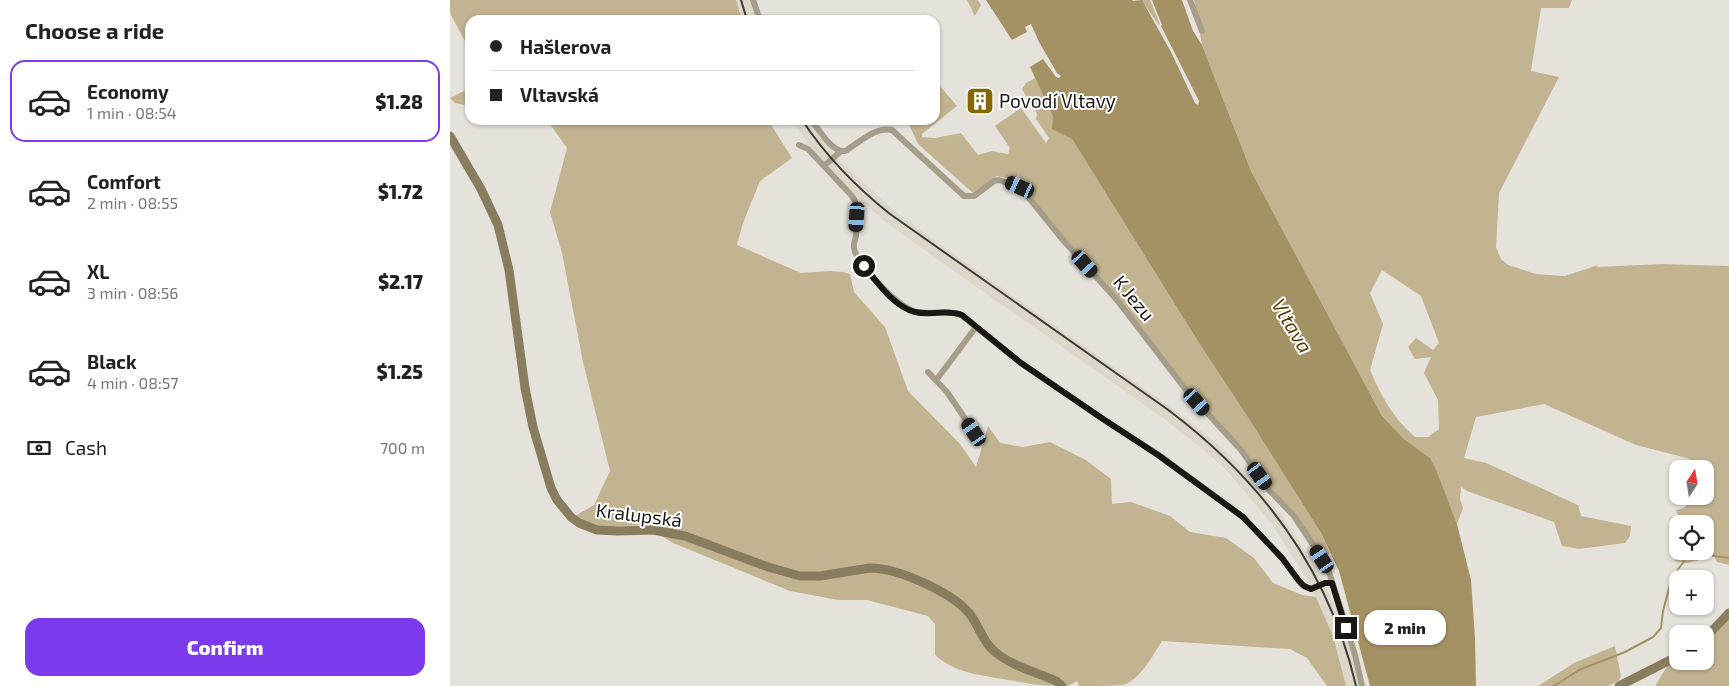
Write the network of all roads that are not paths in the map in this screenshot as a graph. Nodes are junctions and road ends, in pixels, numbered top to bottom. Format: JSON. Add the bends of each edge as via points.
{"nodes":[{"id":1,"x":753,"y":0,"type":"edge"},
{"id":2,"x":1190,"y":0,"type":"edge"},
{"id":3,"x":758,"y":15,"type":"edge"},
{"id":4,"x":1202,"y":31,"type":"dead end"},
{"id":5,"x":815,"y":125,"type":"edge"},
{"id":6,"x":450,"y":136,"type":"edge"},
{"id":7,"x":799,"y":145,"type":"dead end"},
{"id":8,"x":840,"y":152,"type":"junction"},
{"id":9,"x":824,"y":166,"type":"junction"},
{"id":10,"x":976,"y":328,"type":"junction"},
{"id":11,"x":928,"y":372,"type":"dead end"},
{"id":12,"x":937,"y":379,"type":"junction"},
{"id":13,"x":974,"y":432,"type":"dead end"},
{"id":14,"x":1332,"y":583,"type":"junction"},
{"id":15,"x":1729,"y":613,"type":"edge"},
{"id":16,"x":1714,"y":629,"type":"edge"},
{"id":17,"x":1669,"y":660,"type":"edge"},
{"id":18,"x":1062,"y":686,"type":"edge"},
{"id":19,"x":1362,"y":686,"type":"edge"},
{"id":20,"x":1618,"y":686,"type":"edge"}],
"edges":[{"from":1,"to":3,"type":"street"},
{"from":2,"to":4,"type":"street"},
{"from":5,"to":8,"type":"street"},
{"from":6,"to":18,"type":"street","name":"Kralupská","via":[[498,225],[509,270],[524,388],[533,427],[551,488],[571,517],[597,530],[654,530],[685,536],[800,576],[870,568],[902,574],[956,601],[970,614],[984,639],[999,655]]},
{"from":7,"to":9,"type":"street","via":[[808,149]]},
{"from":8,"to":9,"type":"street"},
{"from":8,"to":14,"type":"street","name":"K Jezu","via":[[887,128],[964,196],[974,196],[999,180],[1020,187],[1117,300],[1269,490],[1294,516],[1325,563]]},
{"from":9,"to":10,"type":"street","via":[[857,203],[854,248],[864,266],[888,294],[902,306],[916,312],[953,311]]},
{"from":10,"to":12,"type":"street"},
{"from":10,"to":14,"type":"street","via":[[1021,363],[1243,517],[1304,586],[1311,589]]},
{"from":11,"to":12,"type":"street"},
{"from":12,"to":13,"type":"street"},
{"from":14,"to":19,"type":"street"},
{"from":15,"to":16,"type":"street"},
{"from":17,"to":20,"type":"street"}]}
